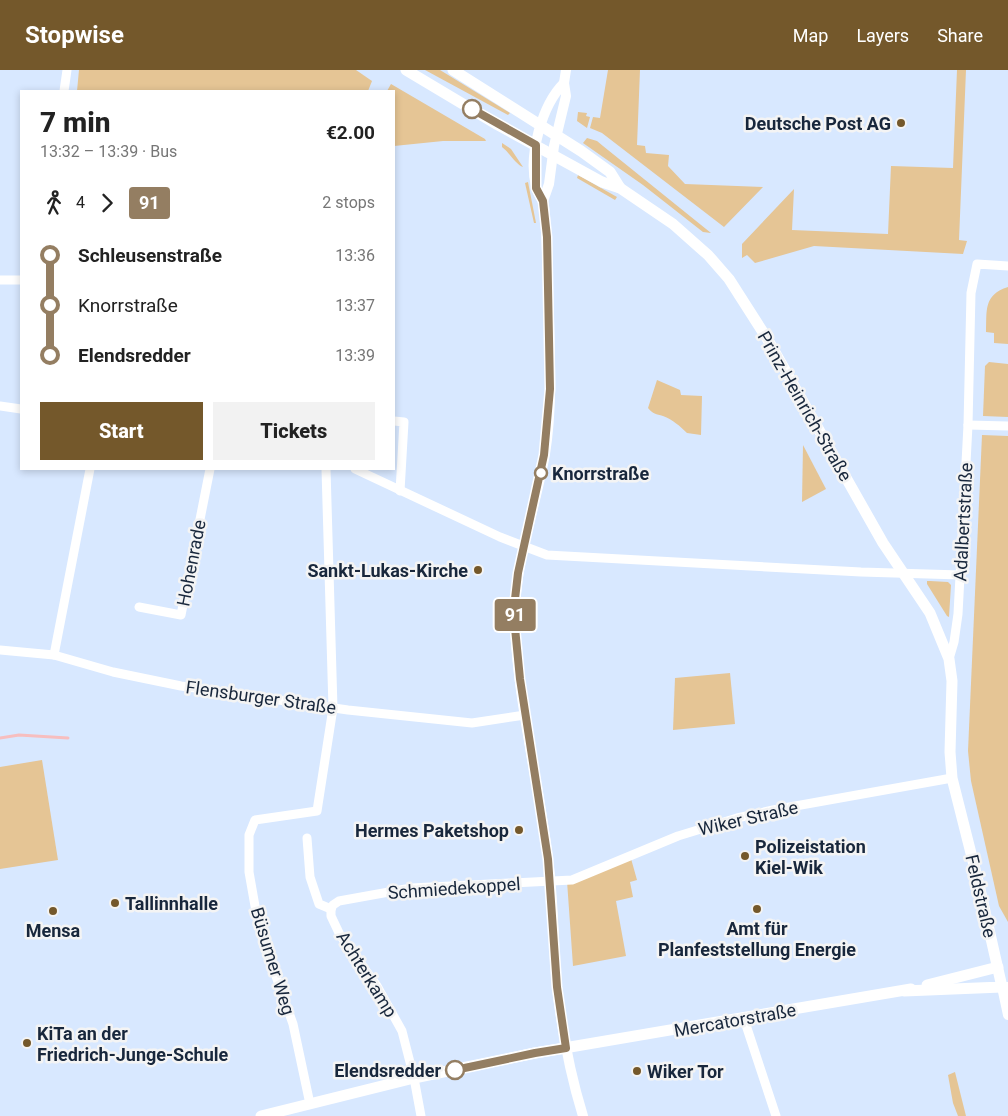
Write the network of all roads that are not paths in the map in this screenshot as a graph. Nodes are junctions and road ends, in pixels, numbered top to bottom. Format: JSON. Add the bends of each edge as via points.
{"nodes":[{"id":1,"x":67,"y":70,"type":"edge"},
{"id":2,"x":406,"y":70,"type":"edge"},
{"id":3,"x":453,"y":70,"type":"edge"},
{"id":4,"x":566,"y":70,"type":"edge"},
{"id":5,"x":564,"y":83,"type":"junction"},
{"id":6,"x":64,"y":90,"type":"edge"},
{"id":7,"x":540,"y":126,"type":"junction"},
{"id":8,"x":556,"y":136,"type":"junction"},
{"id":9,"x":536,"y":145,"type":"junction"},
{"id":10,"x":553,"y":154,"type":"junction"},
{"id":11,"x":620,"y":188,"type":"junction"},
{"id":12,"x":543,"y":201,"type":"junction"},
{"id":13,"x":1008,"y":266,"type":"edge"},
{"id":14,"x":0,"y":280,"type":"edge"},
{"id":15,"x":20,"y":280,"type":"edge"},
{"id":16,"x":0,"y":406,"type":"edge"},
{"id":17,"x":20,"y":409,"type":"edge"},
{"id":18,"x":395,"y":422,"type":"edge"},
{"id":19,"x":968,"y":425,"type":"junction"},
{"id":20,"x":1008,"y":426,"type":"edge"},
{"id":21,"x":90,"y":470,"type":"edge"},
{"id":22,"x":210,"y":470,"type":"edge"},
{"id":23,"x":326,"y":470,"type":"edge"},
{"id":24,"x":357,"y":470,"type":"edge"},
{"id":25,"x":400,"y":491,"type":"junction"},
{"id":26,"x":523,"y":547,"type":"junction"},
{"id":27,"x":905,"y":573,"type":"junction"},
{"id":28,"x":961,"y":575,"type":"junction"},
{"id":29,"x":139,"y":607,"type":"dead end"},
{"id":30,"x":0,"y":650,"type":"edge"},
{"id":31,"x":54,"y":656,"type":"junction"},
{"id":32,"x":949,"y":659,"type":"junction"},
{"id":33,"x":333,"y":708,"type":"junction"},
{"id":34,"x":525,"y":715,"type":"junction"},
{"id":35,"x":952,"y":778,"type":"junction"},
{"id":36,"x":307,"y":838,"type":"dead end"},
{"id":37,"x":551,"y":882,"type":"junction"},
{"id":38,"x":331,"y":909,"type":"junction"},
{"id":39,"x":1003,"y":966,"type":"edge"},
{"id":40,"x":1005,"y":987,"type":"edge"},
{"id":41,"x":904,"y":991,"type":"junction"},
{"id":42,"x":1008,"y":1015,"type":"edge"},
{"id":43,"x":744,"y":1018,"type":"junction"},
{"id":44,"x":566,"y":1048,"type":"junction"},
{"id":45,"x":414,"y":1078,"type":"junction"},
{"id":46,"x":310,"y":1104,"type":"junction"},
{"id":47,"x":298,"y":1112,"type":"edge"},
{"id":48,"x":261,"y":1116,"type":"edge"},
{"id":49,"x":421,"y":1116,"type":"edge"},
{"id":50,"x":583,"y":1116,"type":"edge"},
{"id":51,"x":776,"y":1116,"type":"edge"}],
"edges":[{"from":1,"to":6,"type":"street"},
{"from":2,"to":9,"type":"main road","name":"Prinz-Heinrich-Straße"},
{"from":3,"to":7,"type":"main road","name":"Prinz-Heinrich-Straße"},
{"from":4,"to":5,"type":"street"},
{"from":5,"to":7,"type":"street","via":[[554,93]]},
{"from":5,"to":8,"type":"street","via":[[566,96]]},
{"from":7,"to":8,"type":"main road","name":"Prinz-Heinrich-Straße"},
{"from":7,"to":9,"type":"street"},
{"from":8,"to":10,"type":"street"},
{"from":8,"to":11,"type":"main road","name":"Prinz-Heinrich-Straße","via":[[610,172]]},
{"from":9,"to":10,"type":"main road","name":"Prinz-Heinrich-Straße"},
{"from":9,"to":12,"type":"street","via":[[536,188]]},
{"from":10,"to":11,"type":"main road","name":"Prinz-Heinrich-Straße","via":[[602,182]]},
{"from":10,"to":12,"type":"street"},
{"from":11,"to":27,"type":"main road","name":"Prinz-Heinrich-Straße","via":[[688,236],[729,279],[773,348],[883,543]]},
{"from":12,"to":26,"type":"street","via":[[550,361],[548,425],[541,473]]},
{"from":13,"to":19,"type":"street","name":"Adalbertstraße","via":[[977,264],[971,293]]},
{"from":14,"to":15,"type":"street"},
{"from":16,"to":17,"type":"street"},
{"from":18,"to":25,"type":"street","via":[[404,422]]},
{"from":19,"to":20,"type":"street"},
{"from":19,"to":28,"type":"street","name":"Adalbertstraße"},
{"from":21,"to":31,"type":"street"},
{"from":22,"to":29,"type":"street","name":"Hohenrade","via":[[181,614]]},
{"from":23,"to":33,"type":"street"},
{"from":24,"to":25,"type":"street"},
{"from":25,"to":26,"type":"street"},
{"from":26,"to":27,"type":"street","via":[[547,555]]},
{"from":26,"to":34,"type":"street","via":[[515,591],[515,616]]},
{"from":27,"to":28,"type":"street"},
{"from":27,"to":32,"type":"main road","name":"Prinz-Heinrich-Straße","via":[[930,613]]},
{"from":28,"to":32,"type":"street","name":"Adalbertstraße","via":[[956,633]]},
{"from":30,"to":31,"type":"street","name":"Flensburger Straße"},
{"from":31,"to":33,"type":"street","name":"Flensburger Straße","via":[[181,686]]},
{"from":32,"to":35,"type":"main road","name":"Adalbertstraße"},
{"from":33,"to":34,"type":"street","name":"Flensburger Straße","via":[[472,723]]},
{"from":33,"to":46,"type":"street","name":"Büsumer Weg","via":[[317,811],[255,820],[249,835],[255,906],[262,936],[293,1024]]},
{"from":34,"to":37,"type":"street"},
{"from":35,"to":37,"type":"street","name":"Wiker Straße","via":[[737,818],[686,833],[572,880]]},
{"from":35,"to":39,"type":"main road","name":"Feldstraße"},
{"from":36,"to":38,"type":"street","name":"Achterkamp","via":[[310,877],[320,904]]},
{"from":37,"to":38,"type":"street","name":"Schmiedekoppel","via":[[411,888],[339,901]]},
{"from":37,"to":44,"type":"street","via":[[557,987]]},
{"from":38,"to":45,"type":"street","name":"Achterkamp","via":[[340,935],[377,986],[402,1031]]},
{"from":39,"to":40,"type":"main road","name":"Feldstraße"},
{"from":39,"to":41,"type":"main road","name":"Mercatorstraße"},
{"from":40,"to":41,"type":"main road","name":"Mercatorstraße"},
{"from":40,"to":42,"type":"street","name":"Feldstraße"},
{"from":41,"to":43,"type":"main road","name":"Mercatorstraße"},
{"from":43,"to":44,"type":"main road","name":"Mercatorstraße"},
{"from":43,"to":51,"type":"street"},
{"from":44,"to":45,"type":"main road"},
{"from":44,"to":50,"type":"street"},
{"from":45,"to":46,"type":"main road"},
{"from":45,"to":49,"type":"street","name":"Achterkamp"},
{"from":46,"to":47,"type":"main road"},
{"from":47,"to":48,"type":"main road"}]}
